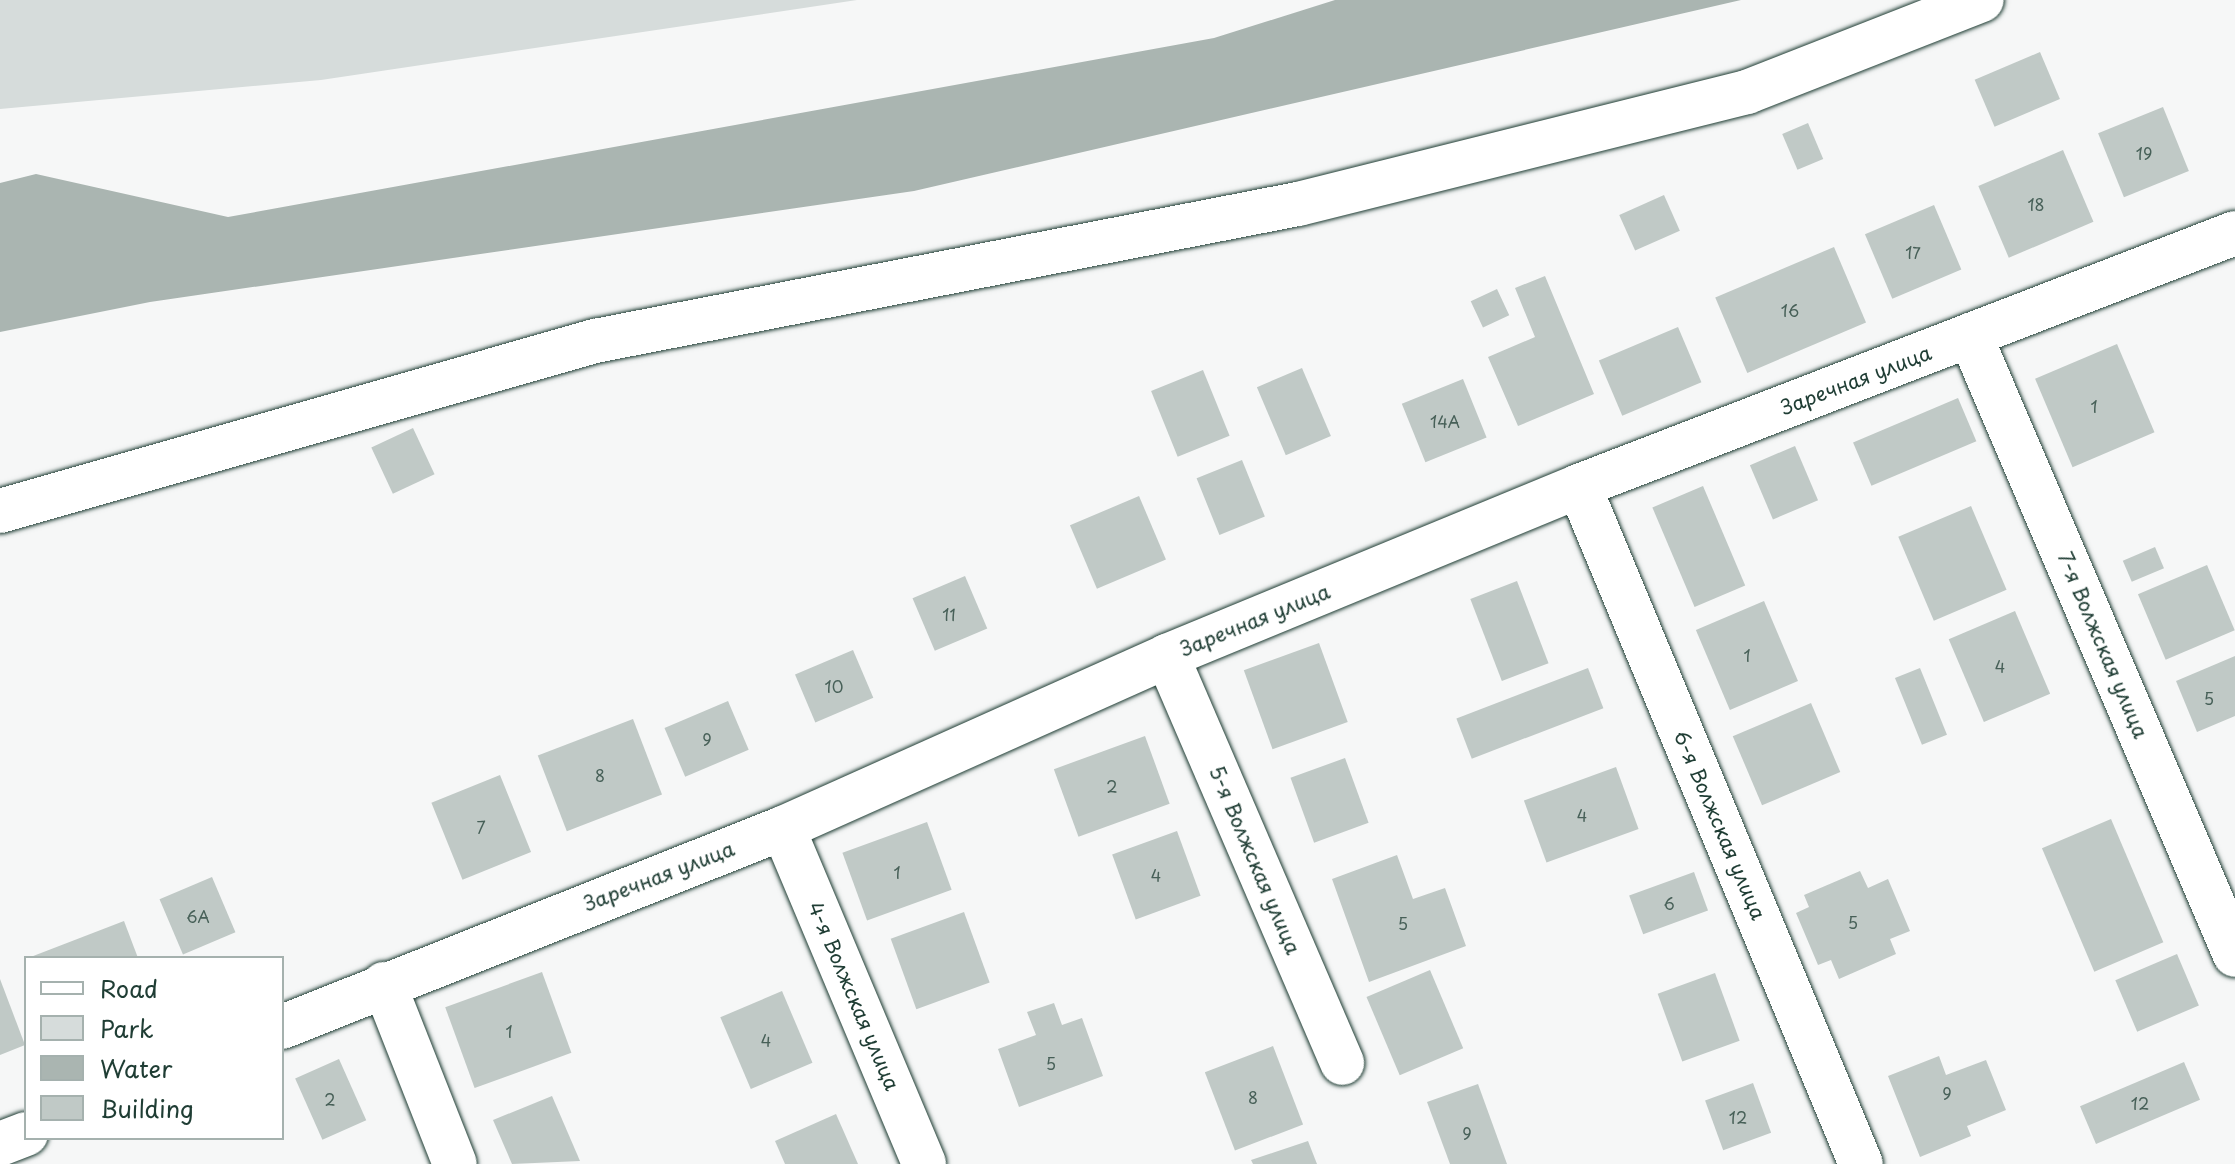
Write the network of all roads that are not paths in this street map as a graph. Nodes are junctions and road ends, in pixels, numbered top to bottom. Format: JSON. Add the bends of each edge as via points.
{"nodes":[{"id":1,"x":1982,"y":0,"type":"edge"},
{"id":2,"x":2235,"y":233,"type":"edge"},
{"id":3,"x":1970,"y":335,"type":"junction"},
{"id":4,"x":1579,"y":486,"type":"junction"},
{"id":5,"x":0,"y":511,"type":"edge"},
{"id":6,"x":1167,"y":656,"type":"junction"},
{"id":7,"x":783,"y":828,"type":"junction"},
{"id":8,"x":2235,"y":955,"type":"edge"},
{"id":9,"x":384,"y":984,"type":"junction"},
{"id":10,"x":284,"y":1026,"type":"edge"},
{"id":11,"x":1342,"y":1063,"type":"dead end"},
{"id":12,"x":24,"y":1135,"type":"edge"},
{"id":13,"x":0,"y":1144,"type":"edge"},
{"id":14,"x":455,"y":1164,"type":"edge"},
{"id":15,"x":924,"y":1164,"type":"edge"},
{"id":16,"x":1861,"y":1164,"type":"edge"}],
"edges":[{"from":1,"to":5,"type":"street","via":[[1732,96],[1298,204],[595,341]]},
{"from":2,"to":3,"type":"street","name":"Заречная улица"},
{"from":3,"to":4,"type":"street","name":"Заречная улица"},
{"from":3,"to":8,"type":"street","name":"7-я Волжская улица"},
{"from":4,"to":6,"type":"street","name":"Заречная улица"},
{"from":4,"to":16,"type":"street","name":"6-я Волжская улица"},
{"from":6,"to":7,"type":"street","name":"Заречная улица"},
{"from":6,"to":11,"type":"street","name":"5-я Волжская улица"},
{"from":7,"to":9,"type":"street","name":"Заречная улица"},
{"from":7,"to":15,"type":"street","name":"4-я Волжская улица"},
{"from":9,"to":10,"type":"street","name":"Заречная улица"},
{"from":9,"to":14,"type":"street"},
{"from":12,"to":13,"type":"street"}]}
